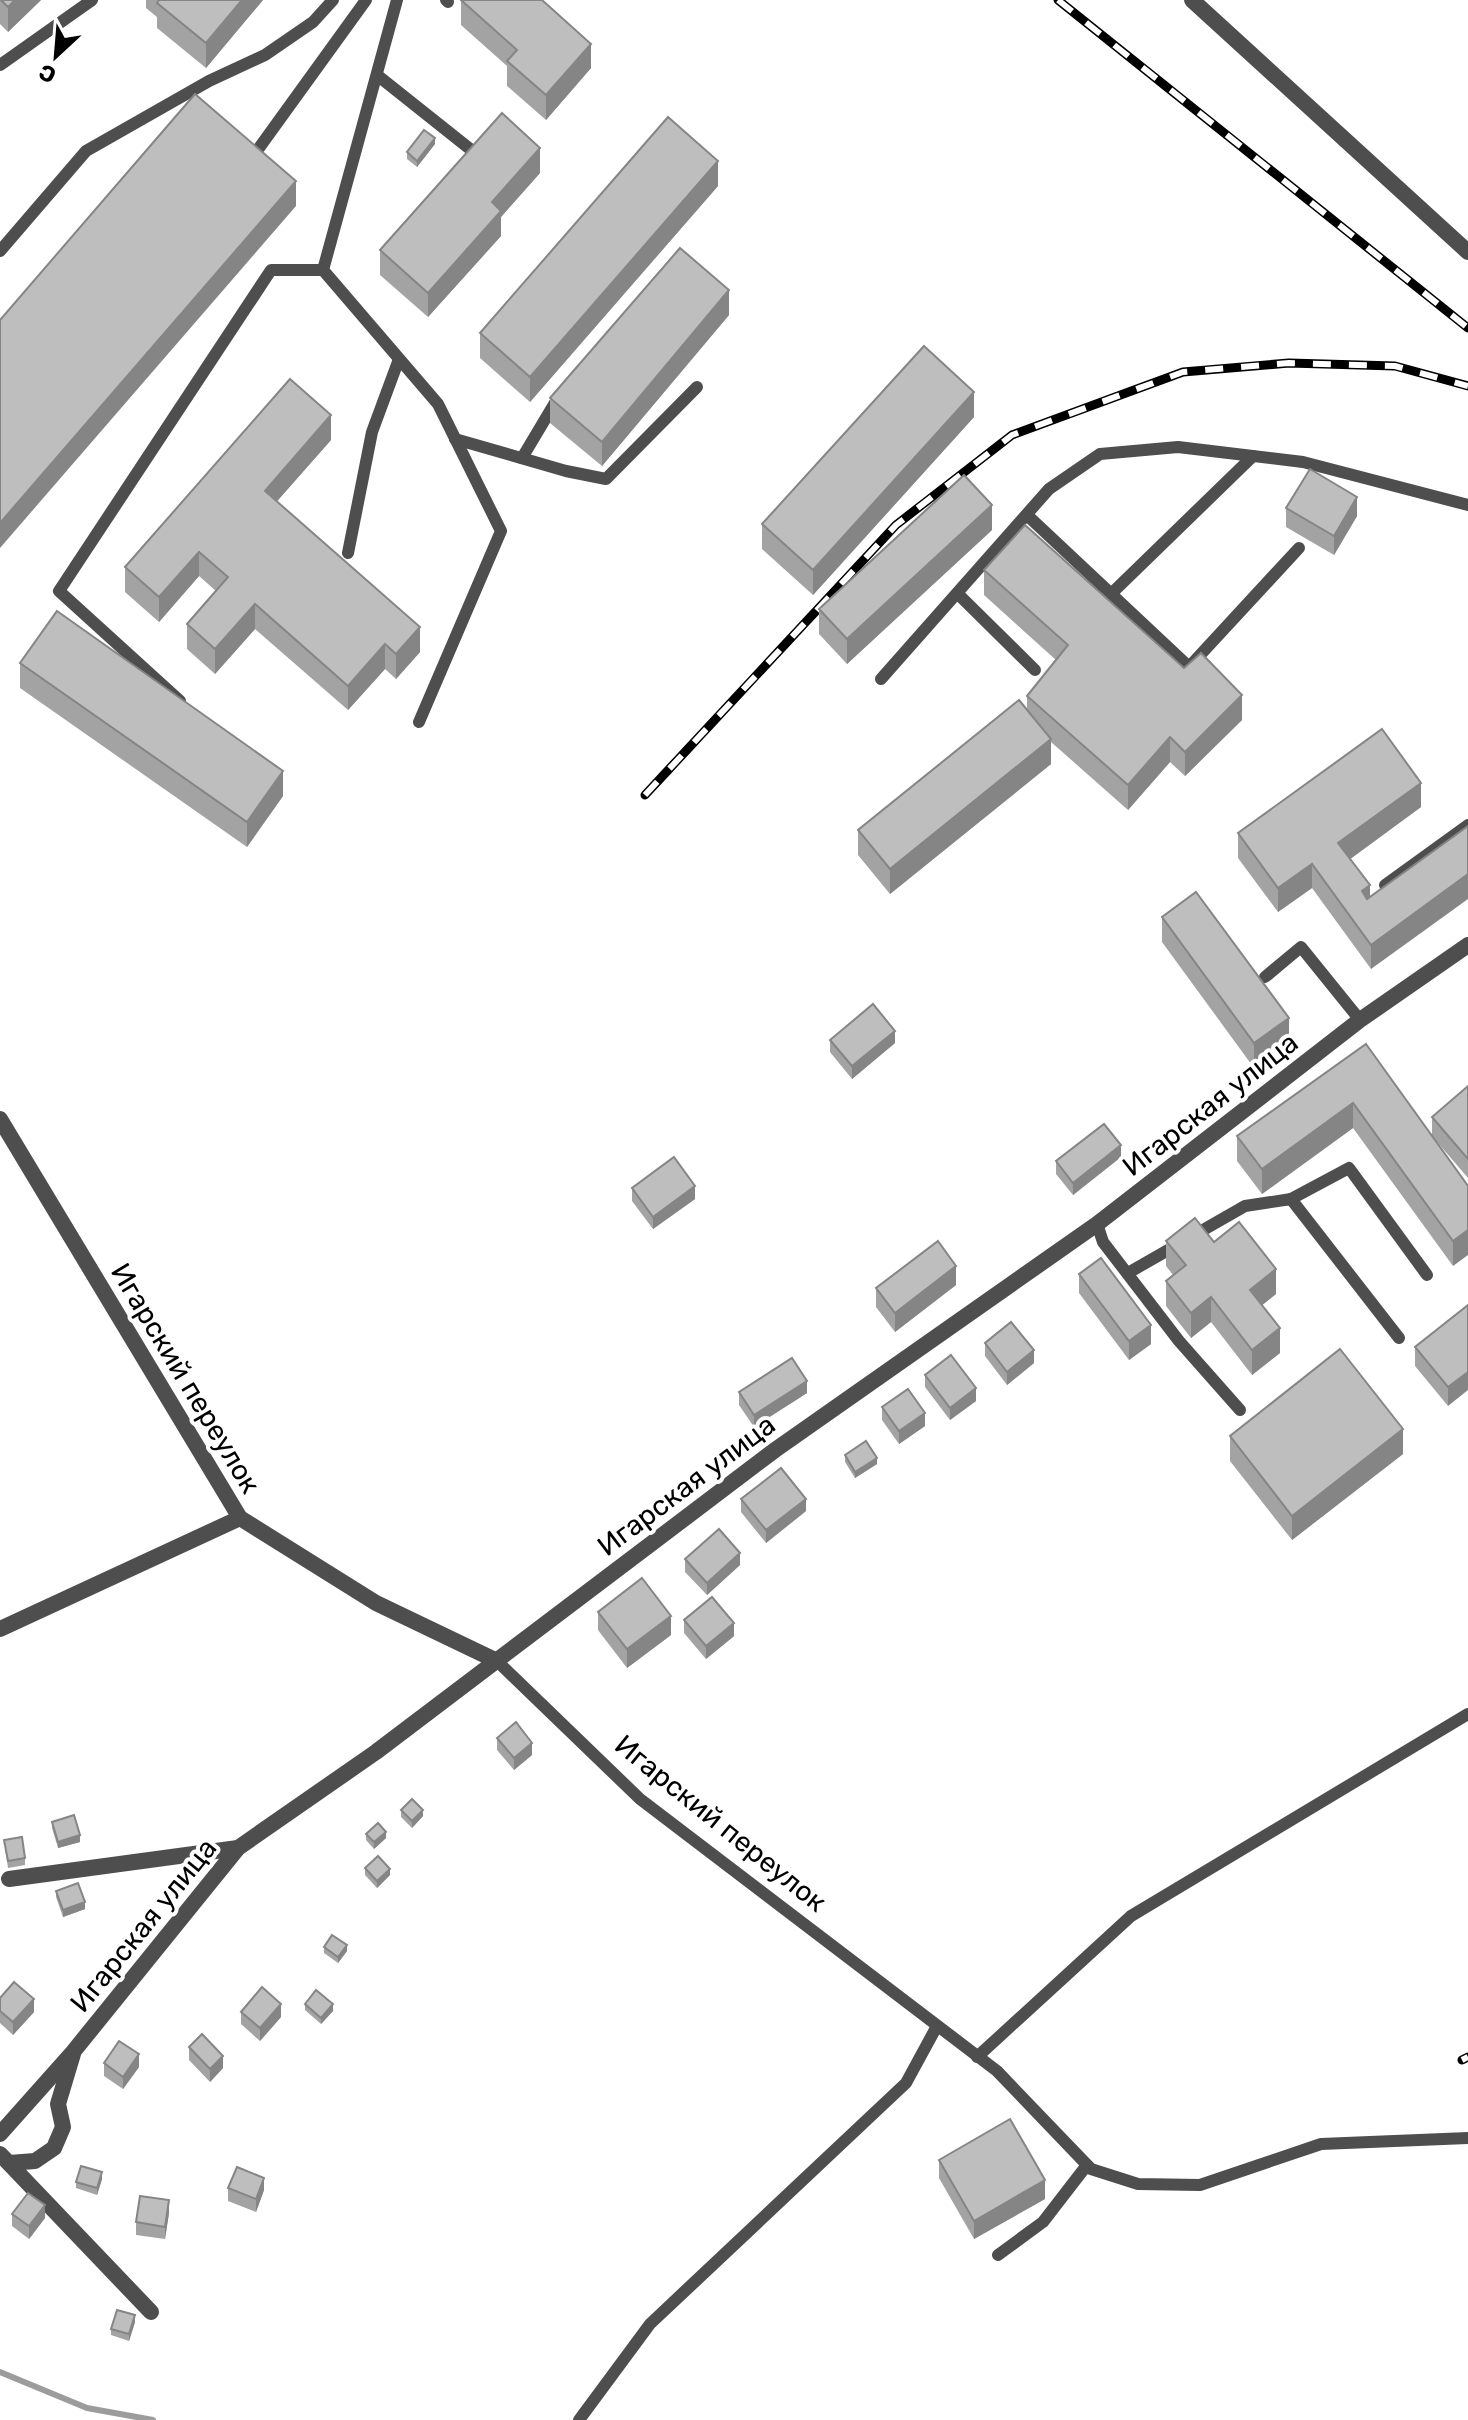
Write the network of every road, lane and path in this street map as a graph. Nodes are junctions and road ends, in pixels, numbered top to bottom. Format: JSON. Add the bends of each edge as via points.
{"nodes":[{"id":1,"x":92,"y":0,"type":"edge"},
{"id":2,"x":333,"y":0,"type":"edge"},
{"id":3,"x":366,"y":0,"type":"edge"},
{"id":4,"x":397,"y":0,"type":"edge"},
{"id":5,"x":1192,"y":0,"type":"edge"},
{"id":6,"x":0,"y":65,"type":"edge"},
{"id":7,"x":377,"y":75,"type":"junction"},
{"id":8,"x":259,"y":148,"type":"edge"},
{"id":9,"x":470,"y":149,"type":"edge"},
{"id":10,"x":0,"y":251,"type":"edge"},
{"id":11,"x":1468,"y":252,"type":"edge"},
{"id":12,"x":323,"y":270,"type":"junction"},
{"id":13,"x":399,"y":359,"type":"junction"},
{"id":14,"x":570,"y":383,"type":"edge"},
{"id":15,"x":697,"y":387,"type":"dead end"},
{"id":16,"x":455,"y":439,"type":"junction"},
{"id":17,"x":1253,"y":456,"type":"junction"},
{"id":18,"x":522,"y":458,"type":"junction"},
{"id":19,"x":1468,"y":505,"type":"edge"},
{"id":20,"x":1028,"y":516,"type":"junction"},
{"id":21,"x":1299,"y":548,"type":"dead end"},
{"id":22,"x":348,"y":553,"type":"dead end"},
{"id":23,"x":1112,"y":593,"type":"junction"},
{"id":24,"x":958,"y":594,"type":"junction"},
{"id":25,"x":1035,"y":670,"type":"dead end"},
{"id":26,"x":881,"y":679,"type":"dead end"},
{"id":27,"x":196,"y":715,"type":"edge"},
{"id":28,"x":419,"y":722,"type":"dead end"},
{"id":29,"x":1468,"y":825,"type":"edge"},
{"id":30,"x":1385,"y":885,"type":"edge"},
{"id":31,"x":1468,"y":945,"type":"edge"},
{"id":32,"x":1265,"y":977,"type":"dead end"},
{"id":33,"x":1360,"y":1020,"type":"junction"},
{"id":34,"x":0,"y":1119,"type":"edge"},
{"id":35,"x":1291,"y":1199,"type":"junction"},
{"id":36,"x":1097,"y":1224,"type":"junction"},
{"id":37,"x":1128,"y":1273,"type":"junction"},
{"id":38,"x":1427,"y":1275,"type":"dead end"},
{"id":39,"x":1399,"y":1338,"type":"dead end"},
{"id":40,"x":1240,"y":1410,"type":"dead end"},
{"id":41,"x":240,"y":1518,"type":"junction"},
{"id":42,"x":0,"y":1629,"type":"edge"},
{"id":43,"x":497,"y":1661,"type":"junction"},
{"id":44,"x":1468,"y":1714,"type":"edge"},
{"id":45,"x":238,"y":1848,"type":"junction"},
{"id":46,"x":9,"y":1879,"type":"dead end"},
{"id":47,"x":937,"y":2026,"type":"junction"},
{"id":48,"x":73,"y":2052,"type":"junction"},
{"id":49,"x":977,"y":2057,"type":"junction"},
{"id":50,"x":0,"y":2134,"type":"edge"},
{"id":51,"x":1468,"y":2138,"type":"edge"},
{"id":52,"x":5,"y":2158,"type":"edge"},
{"id":53,"x":1087,"y":2165,"type":"junction"},
{"id":54,"x":998,"y":2255,"type":"dead end"},
{"id":55,"x":151,"y":2312,"type":"dead end"},
{"id":56,"x":579,"y":2420,"type":"edge"}],
"edges":[{"from":1,"to":6,"type":"lane"},
{"from":2,"to":10,"type":"lane","via":[[313,22],[265,55],[86,151]]},
{"from":3,"to":8,"type":"lane"},
{"from":4,"to":7,"type":"lane"},
{"from":5,"to":11,"type":"street"},
{"from":7,"to":9,"type":"lane"},
{"from":7,"to":12,"type":"lane"},
{"from":12,"to":13,"type":"lane"},
{"from":12,"to":27,"type":"lane","via":[[271,270],[59,591]]},
{"from":13,"to":16,"type":"lane","via":[[438,404]]},
{"from":13,"to":22,"type":"lane","via":[[372,432]]},
{"from":14,"to":18,"type":"lane","via":[[549,407]]},
{"from":15,"to":18,"type":"lane","via":[[606,479]]},
{"from":16,"to":18,"type":"lane"},
{"from":16,"to":28,"type":"lane","via":[[501,531]]},
{"from":17,"to":19,"type":"lane","via":[[1303,462]]},
{"from":17,"to":20,"type":"lane","via":[[1178,447],[1100,454],[1049,489]]},
{"from":17,"to":23,"type":"lane"},
{"from":20,"to":23,"type":"lane"},
{"from":20,"to":24,"type":"lane"},
{"from":21,"to":23,"type":"lane","via":[[1189,667]]},
{"from":24,"to":25,"type":"lane"},
{"from":24,"to":26,"type":"lane"},
{"from":29,"to":30,"type":"lane"},
{"from":31,"to":33,"type":"street","name":"Игарская улица"},
{"from":32,"to":33,"type":"lane","via":[[1301,947]]},
{"from":33,"to":36,"type":"street","name":"Игарская улица"},
{"from":34,"to":41,"type":"street","name":"Игарский переулок"},
{"from":35,"to":37,"type":"lane","via":[[1245,1206]]},
{"from":35,"to":38,"type":"lane","via":[[1349,1168]]},
{"from":35,"to":39,"type":"lane"},
{"from":36,"to":37,"type":"lane","via":[[1103,1242]]},
{"from":36,"to":43,"type":"street","name":"Игарская улица","via":[[775,1450]]},
{"from":37,"to":40,"type":"lane"},
{"from":41,"to":42,"type":"street"},
{"from":41,"to":43,"type":"street","name":"Игарский переулок","via":[[376,1603]]},
{"from":43,"to":45,"type":"street","name":"Игарская улица"},
{"from":43,"to":47,"type":"lane","name":"Игарский переулок","via":[[640,1799]]},
{"from":44,"to":49,"type":"lane","via":[[1131,1916]]},
{"from":45,"to":46,"type":"street"},
{"from":45,"to":48,"type":"street","name":"Игарская улица"},
{"from":47,"to":49,"type":"lane","name":"Игарский переулок"},
{"from":47,"to":56,"type":"lane","via":[[906,2083],[650,2324]]},
{"from":48,"to":50,"type":"street","name":"Игарская улица"},
{"from":48,"to":52,"type":"street","via":[[58,2104],[63,2127],[54,2148],[35,2161]]},
{"from":49,"to":53,"type":"lane","name":"Игарский переулок","via":[[997,2071]]},
{"from":51,"to":53,"type":"lane","name":"Игарский переулок","via":[[1321,2144],[1200,2185],[1138,2184]]},
{"from":52,"to":55,"type":"street"},
{"from":53,"to":54,"type":"lane","via":[[1043,2222]]}]}
